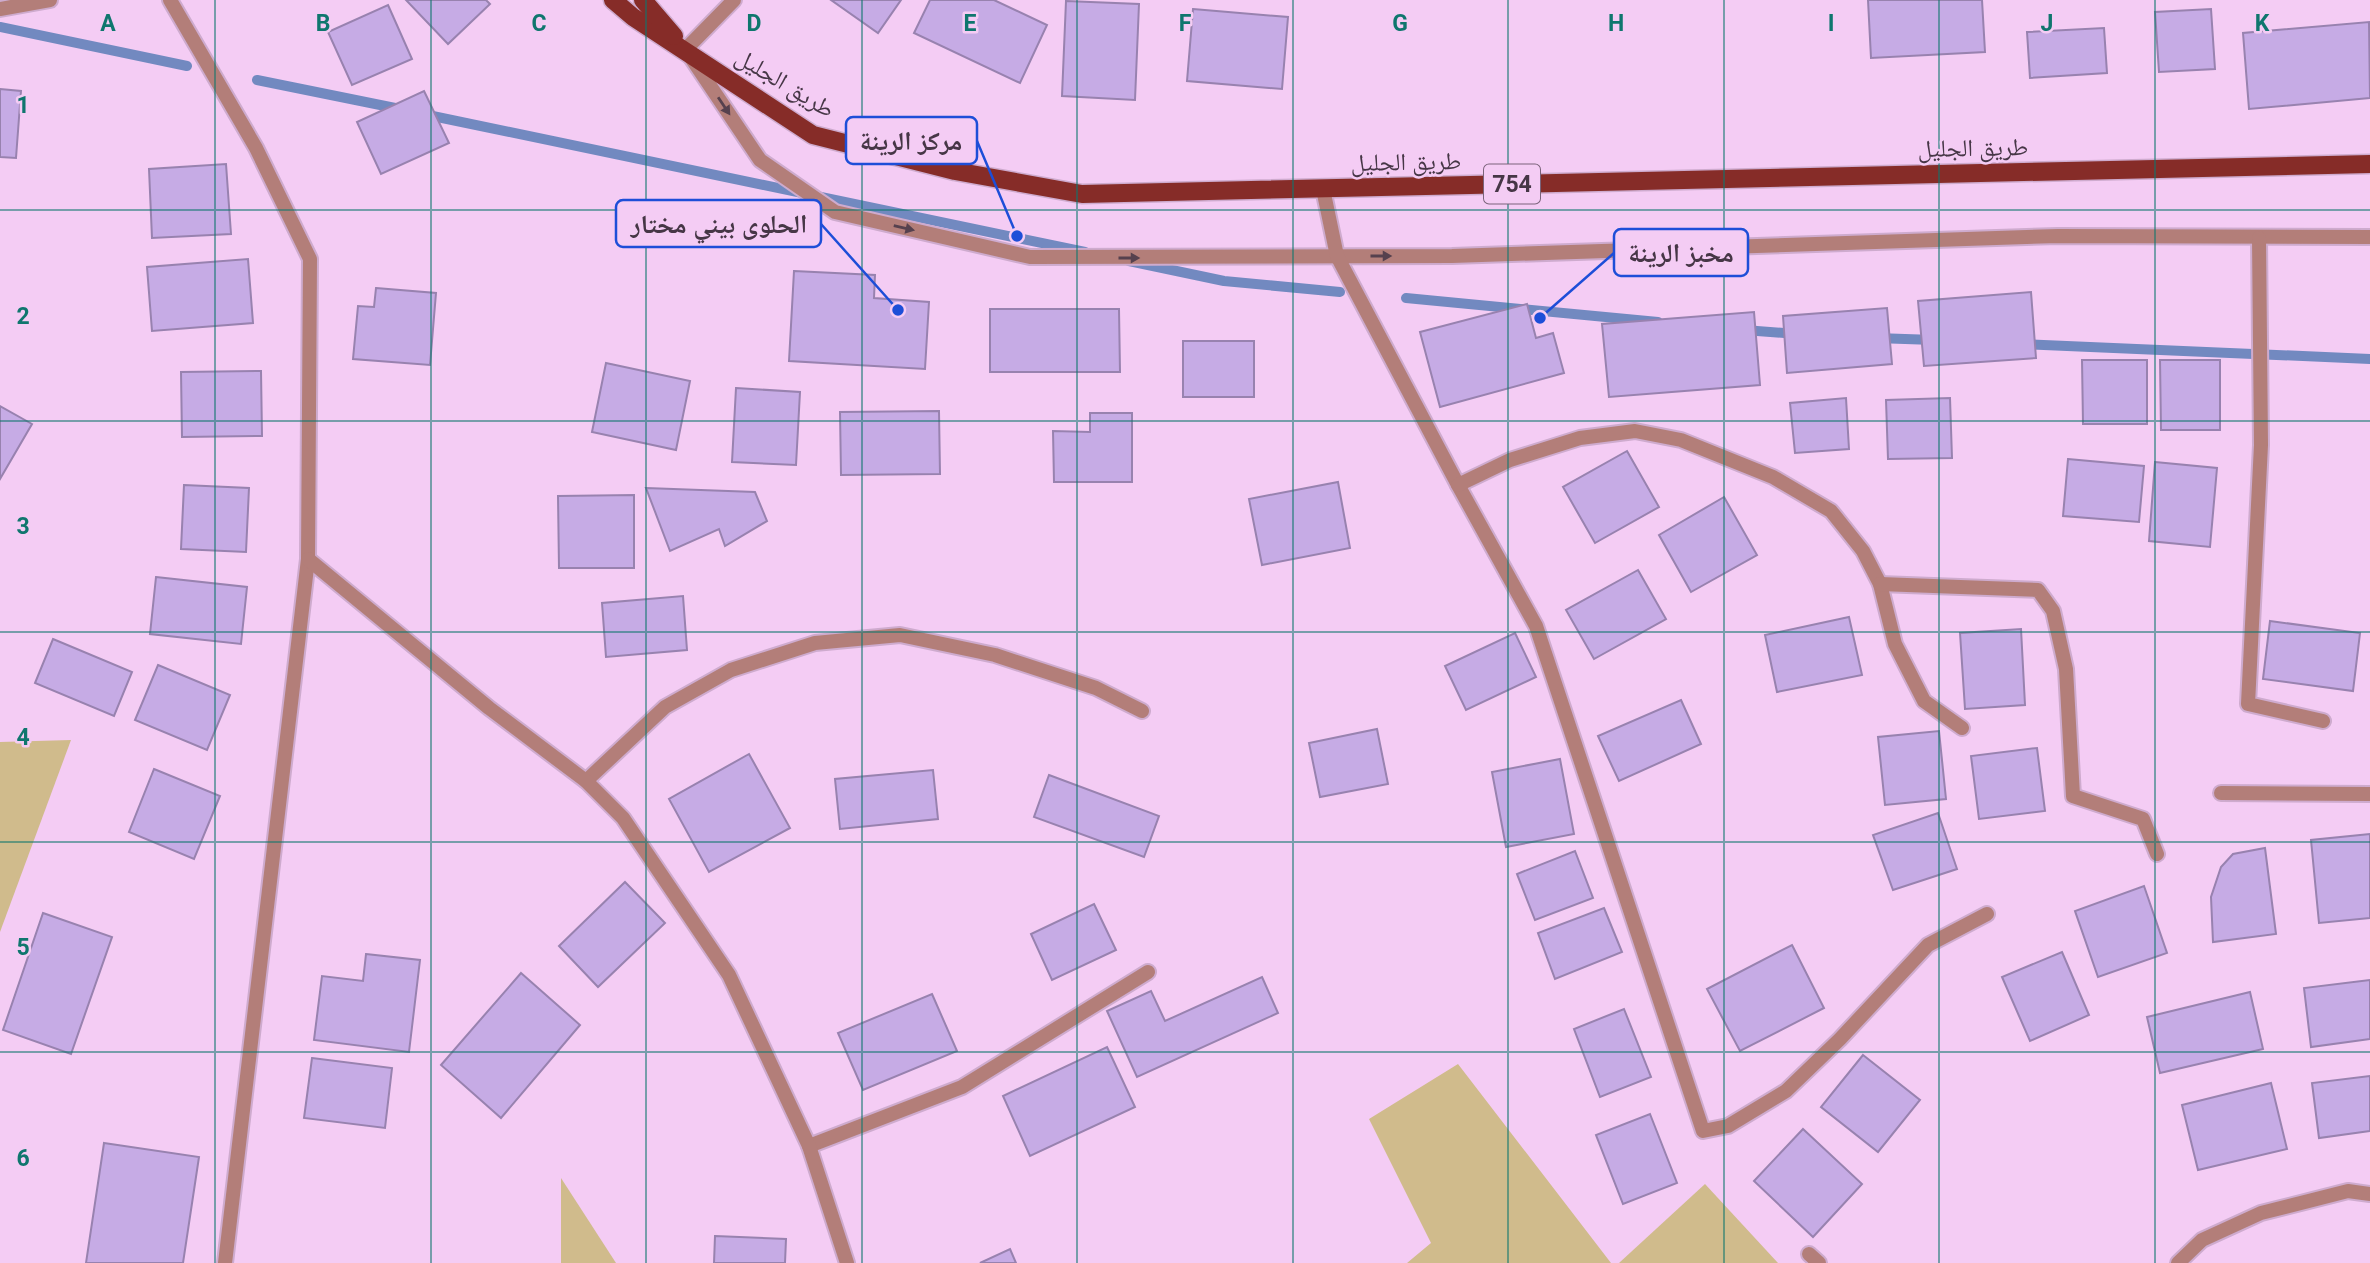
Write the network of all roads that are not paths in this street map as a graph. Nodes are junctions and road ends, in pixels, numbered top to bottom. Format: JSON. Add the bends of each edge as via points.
{"nodes":[{"id":1,"x":50,"y":0,"type":"edge"},
{"id":2,"x":170,"y":0,"type":"edge"},
{"id":3,"x":613,"y":0,"type":"edge"},
{"id":4,"x":643,"y":0,"type":"edge"},
{"id":5,"x":734,"y":0,"type":"edge"},
{"id":6,"x":0,"y":9,"type":"edge"},
{"id":7,"x":686,"y":50,"type":"junction"},
{"id":8,"x":2370,"y":164,"type":"edge"},
{"id":9,"x":1324,"y":189,"type":"junction"},
{"id":10,"x":2370,"y":237,"type":"edge"},
{"id":11,"x":2259,"y":239,"type":"junction"},
{"id":12,"x":1336,"y":256,"type":"junction"},
{"id":13,"x":1458,"y":485,"type":"junction"},
{"id":14,"x":308,"y":559,"type":"junction"},
{"id":15,"x":1880,"y":584,"type":"junction"},
{"id":16,"x":1142,"y":711,"type":"dead end"},
{"id":17,"x":2323,"y":721,"type":"dead end"},
{"id":18,"x":1962,"y":729,"type":"dead end"},
{"id":19,"x":586,"y":781,"type":"junction"},
{"id":20,"x":2221,"y":793,"type":"dead end"},
{"id":21,"x":2370,"y":794,"type":"edge"},
{"id":22,"x":2157,"y":854,"type":"dead end"},
{"id":23,"x":1987,"y":914,"type":"dead end"},
{"id":24,"x":1148,"y":972,"type":"dead end"},
{"id":25,"x":809,"y":1146,"type":"junction"},
{"id":26,"x":2370,"y":1194,"type":"edge"},
{"id":27,"x":225,"y":1263,"type":"edge"},
{"id":28,"x":847,"y":1263,"type":"edge"},
{"id":29,"x":2178,"y":1263,"type":"edge"}],
"edges":[{"from":1,"to":6,"type":"street"},
{"from":2,"to":14,"type":"street","via":[[256,148],[310,259]]},
{"from":3,"to":7,"type":"main road","name":"طريق الجليل","number":"754"},
{"from":4,"to":7,"type":"main road","name":"طريق الجليل","number":"754"},
{"from":5,"to":7,"type":"street"},
{"from":7,"to":9,"type":"main road","name":"طريق الجليل","number":"754","via":[[813,135],[955,172],[1082,194]]},
{"from":7,"to":12,"type":"street","one_way":true,"via":[[760,160],[835,212],[1030,257]]},
{"from":8,"to":9,"type":"main road","name":"طريق الجليل","number":"754"},
{"from":9,"to":12,"type":"street"},
{"from":10,"to":11,"type":"street"},
{"from":12,"to":11,"type":"street","one_way":true,"via":[[1478,256],[2058,236]]},
{"from":11,"to":17,"type":"street","via":[[2261,445],[2248,704]]},
{"from":12,"to":13,"type":"street"},
{"from":13,"to":15,"type":"street","via":[[1510,460],[1580,438],[1635,431],[1682,440],[1773,477],[1831,511],[1863,551]]},
{"from":13,"to":23,"type":"street","via":[[1536,626],[1703,1131],[1728,1126],[1786,1091],[1928,945]]},
{"from":14,"to":19,"type":"street"},
{"from":14,"to":27,"type":"street"},
{"from":15,"to":18,"type":"street","via":[[1895,644],[1924,701]]},
{"from":15,"to":22,"type":"street","via":[[2038,590],[2053,611],[2066,669],[2073,796],[2143,819]]},
{"from":16,"to":19,"type":"street","via":[[1096,688],[1008,659],[900,635],[815,643],[731,670],[665,707]]},
{"from":19,"to":25,"type":"street","via":[[623,818],[730,975]]},
{"from":20,"to":21,"type":"street"},
{"from":24,"to":25,"type":"street","via":[[962,1087]]},
{"from":25,"to":28,"type":"street"},
{"from":26,"to":29,"type":"street","via":[[2348,1191],[2261,1213],[2202,1240]]}]}
